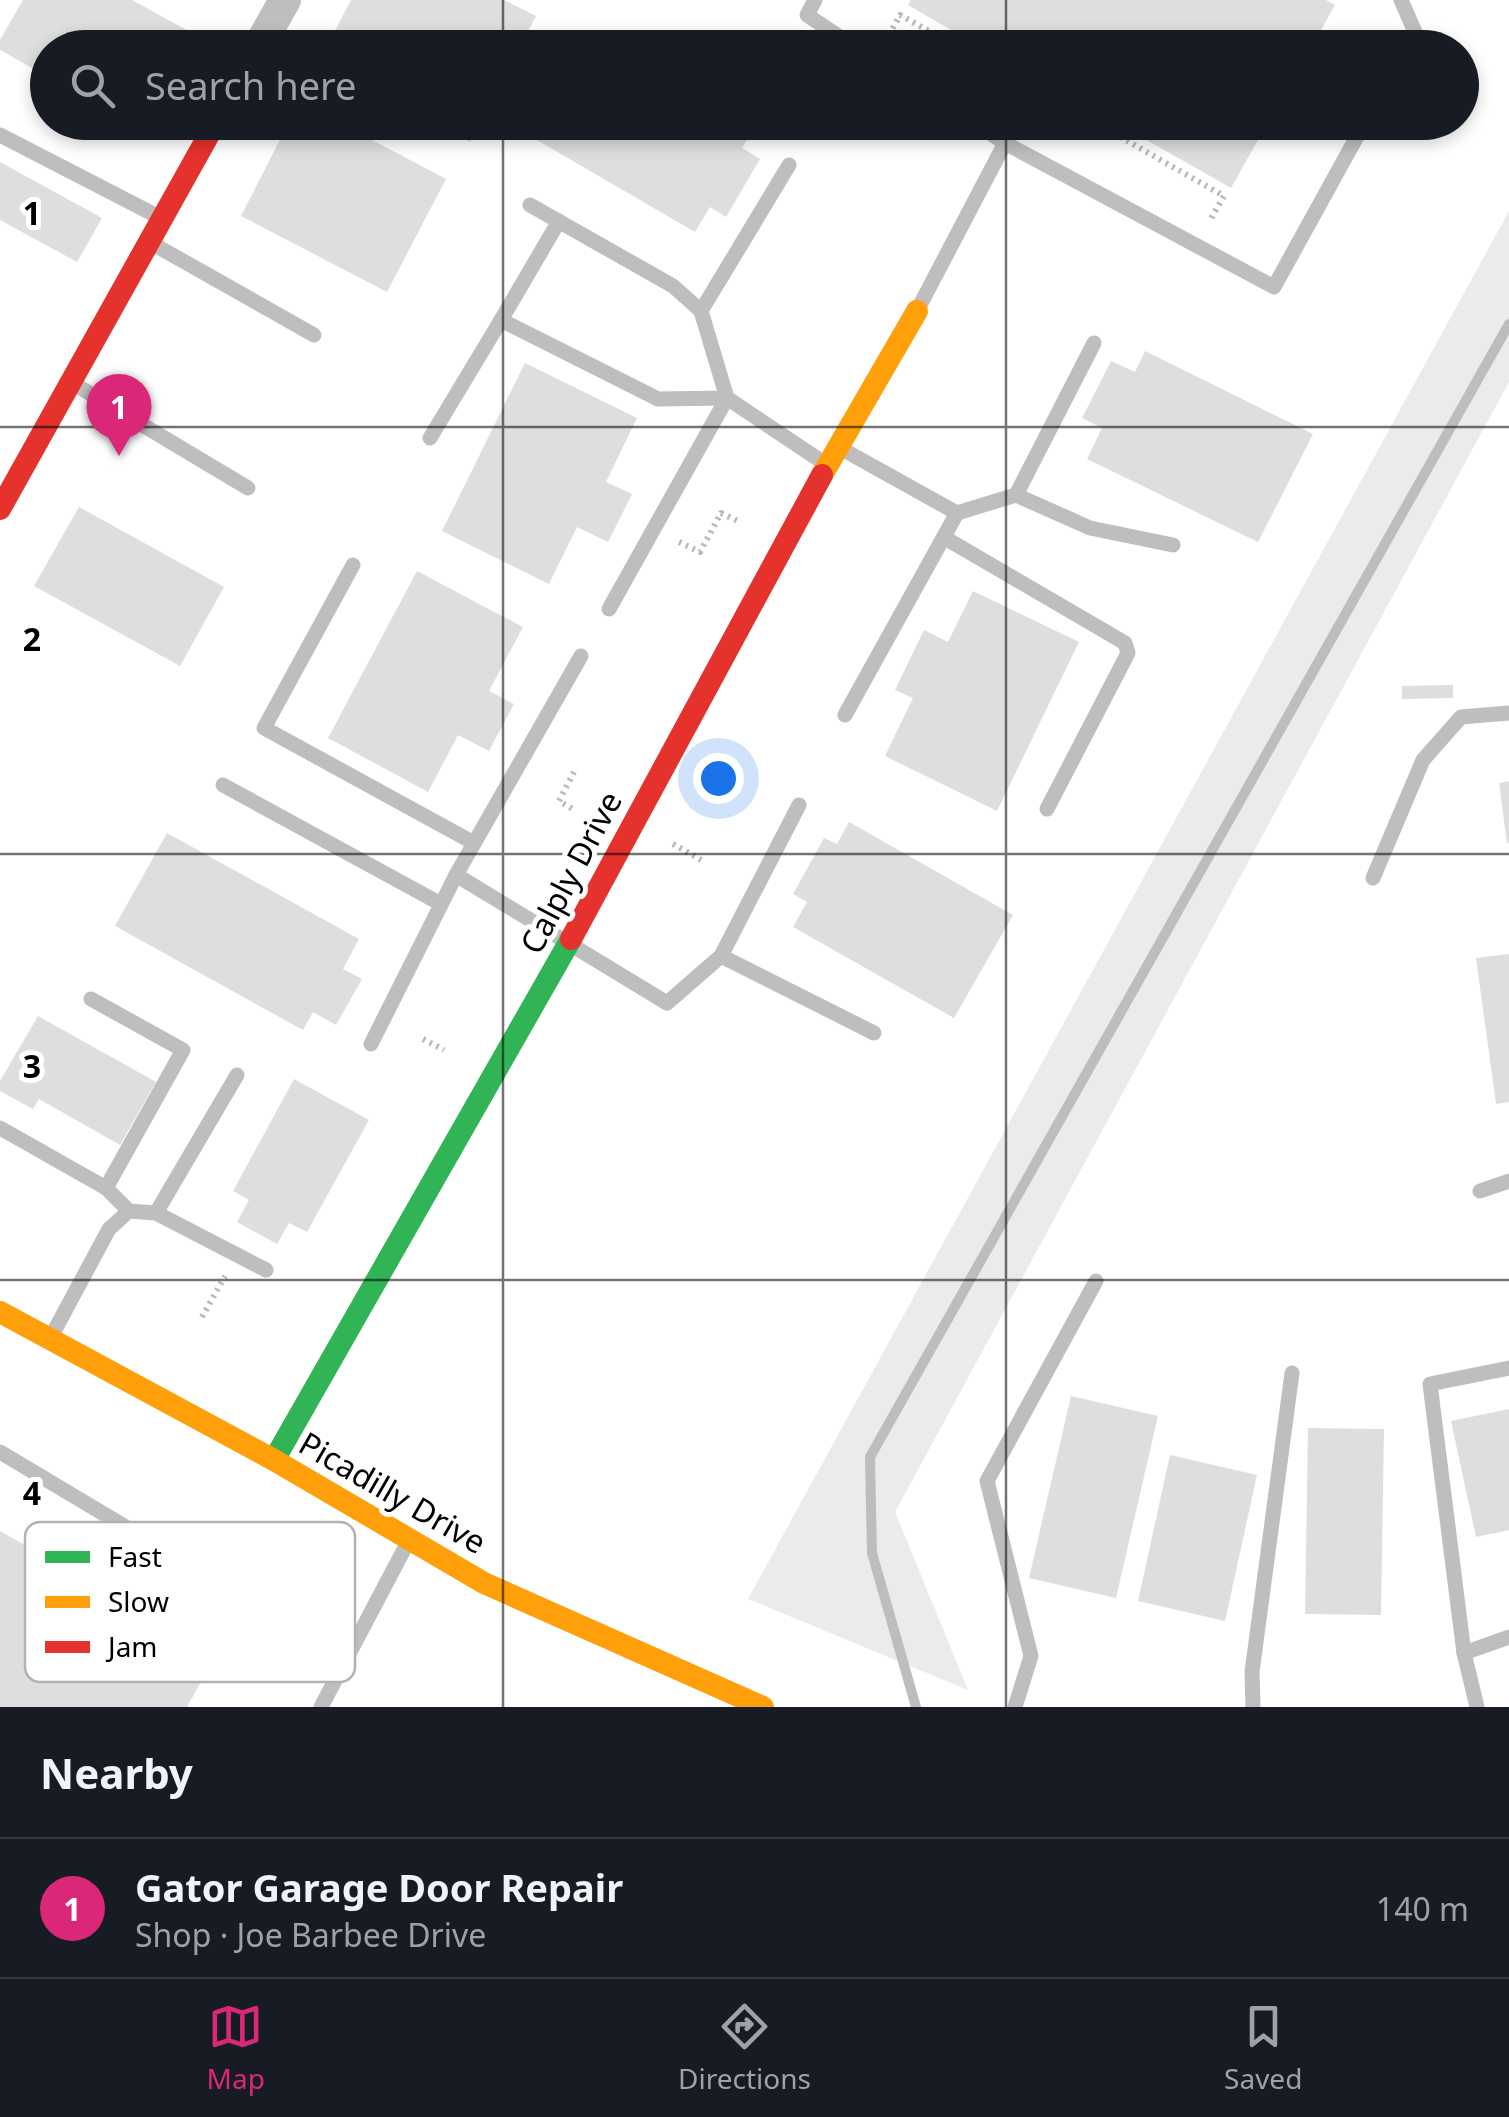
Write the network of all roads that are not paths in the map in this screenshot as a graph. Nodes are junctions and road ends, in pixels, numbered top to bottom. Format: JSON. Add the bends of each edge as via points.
{"nodes":[{"id":1,"x":285,"y":0,"type":"edge"},
{"id":2,"x":815,"y":0,"type":"edge"},
{"id":3,"x":1401,"y":0,"type":"edge"},
{"id":4,"x":268,"y":30,"type":"edge"},
{"id":5,"x":829,"y":30,"type":"edge"},
{"id":6,"x":1414,"y":30,"type":"edge"},
{"id":7,"x":0,"y":136,"type":"edge"},
{"id":8,"x":206,"y":140,"type":"edge"},
{"id":9,"x":1001,"y":140,"type":"edge"},
{"id":10,"x":1355,"y":140,"type":"edge"},
{"id":11,"x":1005,"y":143,"type":"junction"},
{"id":12,"x":789,"y":165,"type":"dead end"},
{"id":13,"x":530,"y":204,"type":"dead end"},
{"id":14,"x":162,"y":219,"type":"junction"},
{"id":15,"x":560,"y":221,"type":"junction"},
{"id":16,"x":149,"y":242,"type":"junction"},
{"id":17,"x":701,"y":311,"type":"junction"},
{"id":18,"x":917,"y":311,"type":"joint"},
{"id":19,"x":501,"y":320,"type":"junction"},
{"id":20,"x":314,"y":335,"type":"dead end"},
{"id":21,"x":1094,"y":343,"type":"dead end"},
{"id":22,"x":71,"y":382,"type":"junction"},
{"id":23,"x":728,"y":398,"type":"junction"},
{"id":24,"x":430,"y":438,"type":"dead end"},
{"id":25,"x":833,"y":456,"type":"junction"},
{"id":26,"x":248,"y":488,"type":"dead end"},
{"id":27,"x":1016,"y":495,"type":"junction"},
{"id":28,"x":0,"y":509,"type":"edge"},
{"id":29,"x":957,"y":513,"type":"junction"},
{"id":30,"x":945,"y":538,"type":"junction"},
{"id":31,"x":1173,"y":545,"type":"dead end"},
{"id":32,"x":352,"y":565,"type":"dead end"},
{"id":33,"x":609,"y":608,"type":"dead end"},
{"id":34,"x":581,"y":656,"type":"dead end"},
{"id":35,"x":1509,"y":713,"type":"edge"},
{"id":36,"x":845,"y":715,"type":"dead end"},
{"id":37,"x":223,"y":785,"type":"dead end"},
{"id":38,"x":799,"y":804,"type":"dead end"},
{"id":39,"x":1047,"y":810,"type":"dead end"},
{"id":40,"x":474,"y":843,"type":"junction"},
{"id":41,"x":456,"y":876,"type":"junction"},
{"id":42,"x":1373,"y":878,"type":"dead end"},
{"id":43,"x":441,"y":904,"type":"junction"},
{"id":44,"x":569,"y":943,"type":"junction"},
{"id":45,"x":721,"y":956,"type":"junction"},
{"id":46,"x":91,"y":999,"type":"dead end"},
{"id":47,"x":874,"y":1033,"type":"dead end"},
{"id":48,"x":371,"y":1044,"type":"dead end"},
{"id":49,"x":237,"y":1075,"type":"dead end"},
{"id":50,"x":0,"y":1128,"type":"edge"},
{"id":51,"x":1509,"y":1182,"type":"edge"},
{"id":52,"x":106,"y":1188,"type":"junction"},
{"id":53,"x":1480,"y":1191,"type":"dead end"},
{"id":54,"x":129,"y":1211,"type":"junction"},
{"id":55,"x":156,"y":1213,"type":"junction"},
{"id":56,"x":266,"y":1270,"type":"dead end"},
{"id":57,"x":1096,"y":1281,"type":"dead end"},
{"id":58,"x":0,"y":1312,"type":"edge"},
{"id":59,"x":49,"y":1340,"type":"junction"},
{"id":60,"x":1509,"y":1368,"type":"edge"},
{"id":61,"x":1292,"y":1373,"type":"dead end"},
{"id":62,"x":0,"y":1452,"type":"edge"},
{"id":63,"x":274,"y":1460,"type":"junction"},
{"id":64,"x":117,"y":1522,"type":"edge"},
{"id":65,"x":408,"y":1540,"type":"junction"},
{"id":66,"x":1509,"y":1637,"type":"edge"},
{"id":67,"x":355,"y":1642,"type":"edge"},
{"id":68,"x":1464,"y":1652,"type":"junction"},
{"id":69,"x":334,"y":1682,"type":"edge"},
{"id":70,"x":321,"y":1707,"type":"edge"},
{"id":71,"x":763,"y":1707,"type":"edge"},
{"id":72,"x":1015,"y":1707,"type":"edge"},
{"id":73,"x":1253,"y":1707,"type":"edge"},
{"id":74,"x":1477,"y":1707,"type":"edge"}],
"edges":[{"from":1,"to":4,"type":"street"},
{"from":2,"to":5,"type":"lane","via":[[807,15]]},
{"from":3,"to":6,"type":"lane"},
{"from":7,"to":14,"type":"lane"},
{"from":8,"to":14,"type":"street"},
{"from":9,"to":11,"type":"lane"},
{"from":10,"to":11,"type":"lane","via":[[1274,287]]},
{"from":11,"to":18,"type":"lane"},
{"from":12,"to":17,"type":"lane"},
{"from":13,"to":15,"type":"lane"},
{"from":14,"to":16,"type":"street"},
{"from":15,"to":17,"type":"lane","via":[[672,286]]},
{"from":15,"to":19,"type":"lane"},
{"from":16,"to":20,"type":"lane"},
{"from":16,"to":22,"type":"street"},
{"from":17,"to":23,"type":"lane"},
{"from":18,"to":25,"type":"street","name":"Calply Drive"},
{"from":19,"to":23,"type":"lane","via":[[658,400]]},
{"from":19,"to":24,"type":"lane"},
{"from":21,"to":27,"type":"lane"},
{"from":22,"to":26,"type":"lane"},
{"from":22,"to":28,"type":"street"},
{"from":23,"to":25,"type":"lane"},
{"from":23,"to":33,"type":"lane"},
{"from":25,"to":29,"type":"lane"},
{"from":25,"to":44,"type":"street","name":"Calply Drive"},
{"from":27,"to":29,"type":"lane"},
{"from":27,"to":31,"type":"lane","via":[[1090,528]]},
{"from":29,"to":30,"type":"lane"},
{"from":30,"to":36,"type":"lane"},
{"from":30,"to":39,"type":"lane","via":[[1125,643],[1128,654]]},
{"from":32,"to":40,"type":"lane","via":[[264,728]]},
{"from":34,"to":40,"type":"lane"},
{"from":35,"to":42,"type":"lane","via":[[1460,717],[1422,760]]},
{"from":37,"to":43,"type":"lane"},
{"from":38,"to":45,"type":"lane"},
{"from":40,"to":41,"type":"lane"},
{"from":41,"to":43,"type":"lane"},
{"from":41,"to":44,"type":"lane"},
{"from":43,"to":48,"type":"lane"},
{"from":44,"to":45,"type":"lane","via":[[667,1003]]},
{"from":44,"to":63,"type":"street","name":"Calply Drive"},
{"from":45,"to":47,"type":"lane"},
{"from":46,"to":52,"type":"lane","via":[[183,1050]]},
{"from":49,"to":55,"type":"lane"},
{"from":50,"to":52,"type":"lane"},
{"from":51,"to":53,"type":"lane"},
{"from":52,"to":54,"type":"lane"},
{"from":54,"to":55,"type":"lane"},
{"from":54,"to":59,"type":"lane","via":[[109,1229]]},
{"from":55,"to":56,"type":"lane"},
{"from":57,"to":72,"type":"lane","via":[[987,1481],[1031,1656]]},
{"from":58,"to":59,"type":"street","name":"Picadilly Drive"},
{"from":59,"to":63,"type":"street","name":"Picadilly Drive"},
{"from":60,"to":68,"type":"lane","via":[[1430,1384]]},
{"from":61,"to":73,"type":"lane","via":[[1252,1672]]},
{"from":62,"to":64,"type":"lane"},
{"from":63,"to":65,"type":"street","name":"Picadilly Drive"},
{"from":65,"to":67,"type":"lane"},
{"from":65,"to":71,"type":"street","name":"Picadilly Drive","via":[[484,1583]]},
{"from":66,"to":68,"type":"lane"},
{"from":68,"to":74,"type":"lane"},
{"from":69,"to":70,"type":"lane"}]}
